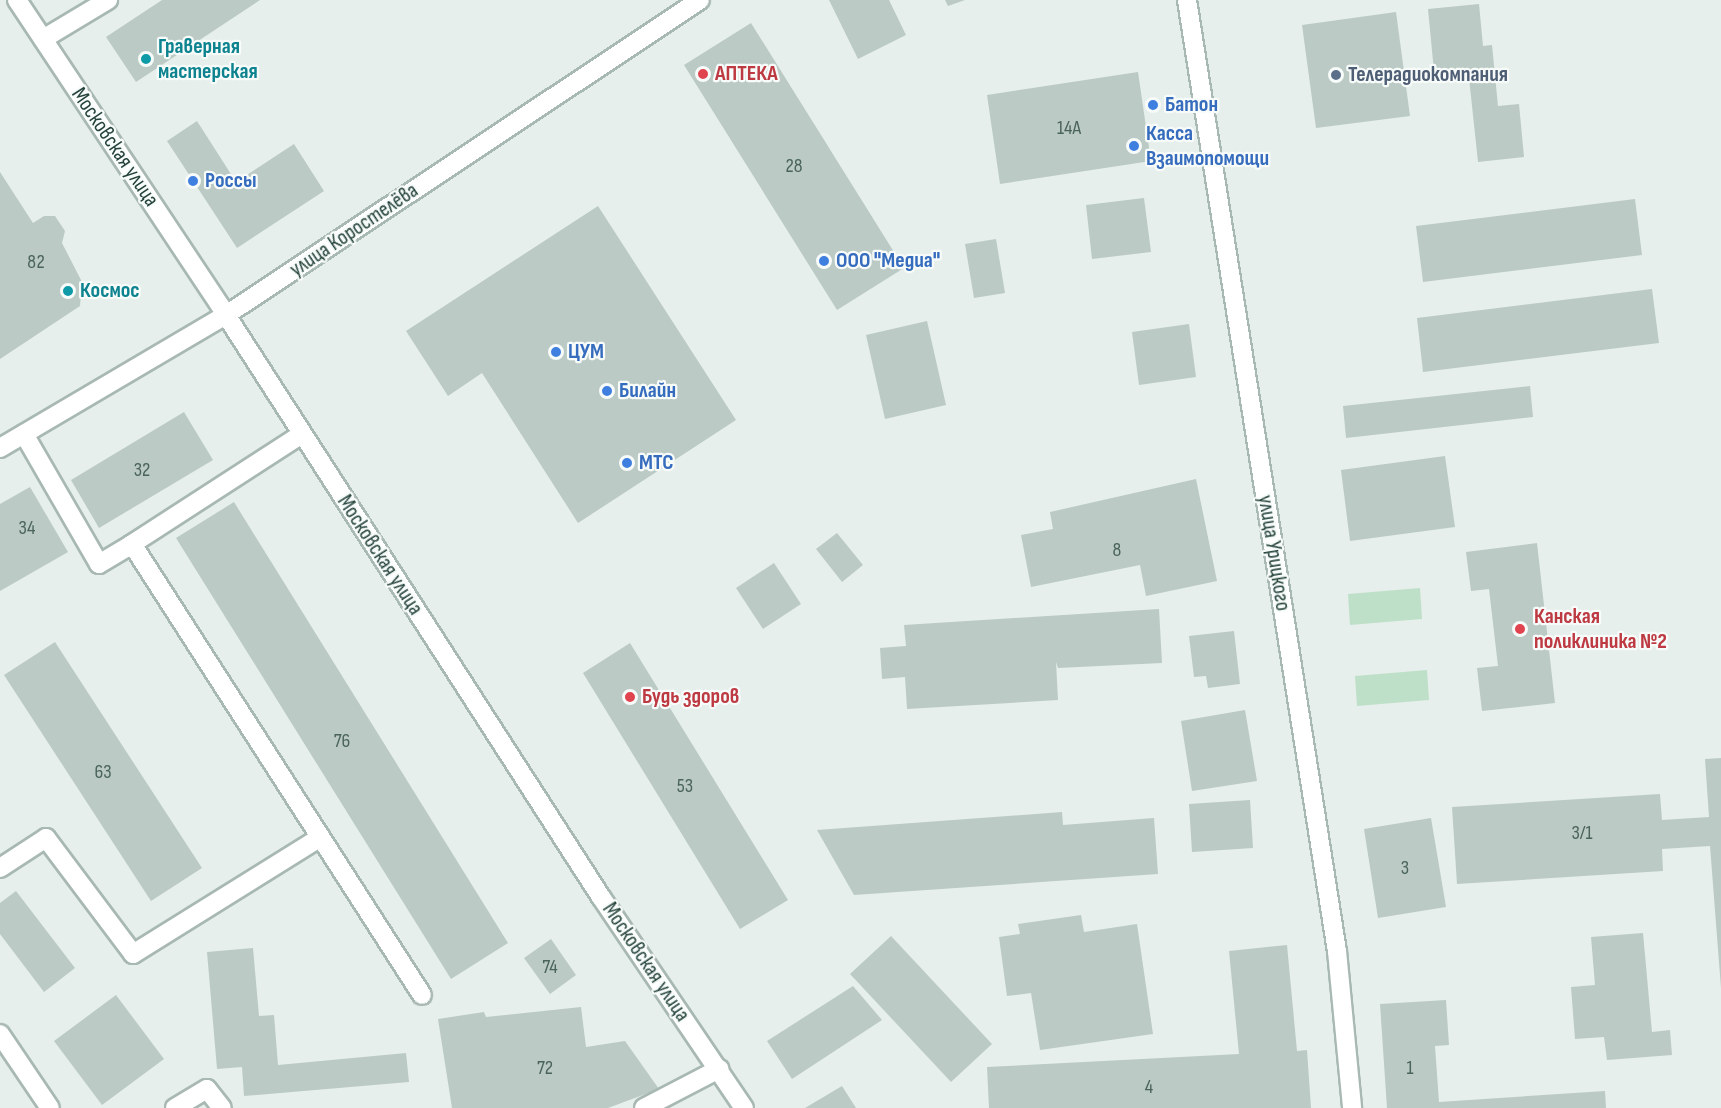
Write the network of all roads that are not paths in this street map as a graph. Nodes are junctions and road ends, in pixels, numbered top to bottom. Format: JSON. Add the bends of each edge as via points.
{"nodes":[{"id":1,"x":17,"y":0,"type":"edge"},
{"id":2,"x":108,"y":0,"type":"edge"},
{"id":3,"x":700,"y":0,"type":"edge"},
{"id":4,"x":1187,"y":0,"type":"edge"},
{"id":5,"x":43,"y":39,"type":"junction"},
{"id":6,"x":226,"y":315,"type":"junction"},
{"id":7,"x":24,"y":434,"type":"junction"},
{"id":8,"x":302,"y":434,"type":"junction"},
{"id":9,"x":0,"y":448,"type":"edge"},
{"id":10,"x":132,"y":544,"type":"junction"},
{"id":11,"x":321,"y":837,"type":"junction"},
{"id":12,"x":0,"y":868,"type":"edge"},
{"id":13,"x":422,"y":995,"type":"dead end"},
{"id":14,"x":0,"y":1034,"type":"edge"},
{"id":15,"x":719,"y":1069,"type":"junction"},
{"id":16,"x":50,"y":1108,"type":"edge"},
{"id":17,"x":175,"y":1108,"type":"edge"},
{"id":18,"x":222,"y":1108,"type":"edge"},
{"id":19,"x":644,"y":1108,"type":"edge"},
{"id":20,"x":744,"y":1108,"type":"edge"},
{"id":21,"x":1352,"y":1108,"type":"edge"}],
"edges":[{"from":1,"to":5,"type":"street","name":"Московская улица"},
{"from":2,"to":5,"type":"street"},
{"from":3,"to":6,"type":"street","name":"улица Коростелёва"},
{"from":4,"to":21,"type":"street","name":"улица Урицкого","via":[[1336,951]]},
{"from":5,"to":6,"type":"street","name":"Московская улица"},
{"from":6,"to":7,"type":"street","name":"улица Коростелёва"},
{"from":6,"to":8,"type":"street","name":"Московская улица"},
{"from":7,"to":9,"type":"street","name":"улица Коростелёва"},
{"from":7,"to":10,"type":"street","via":[[99,564]]},
{"from":8,"to":10,"type":"street"},
{"from":8,"to":15,"type":"street","name":"Московская улица","via":[[602,897]]},
{"from":10,"to":11,"type":"street"},
{"from":11,"to":12,"type":"street","via":[[133,954],[46,837]]},
{"from":11,"to":13,"type":"street"},
{"from":14,"to":16,"type":"street"},
{"from":15,"to":19,"type":"street"},
{"from":15,"to":20,"type":"street","name":"Московская улица"},
{"from":17,"to":18,"type":"street","via":[[207,1089]]}]}
